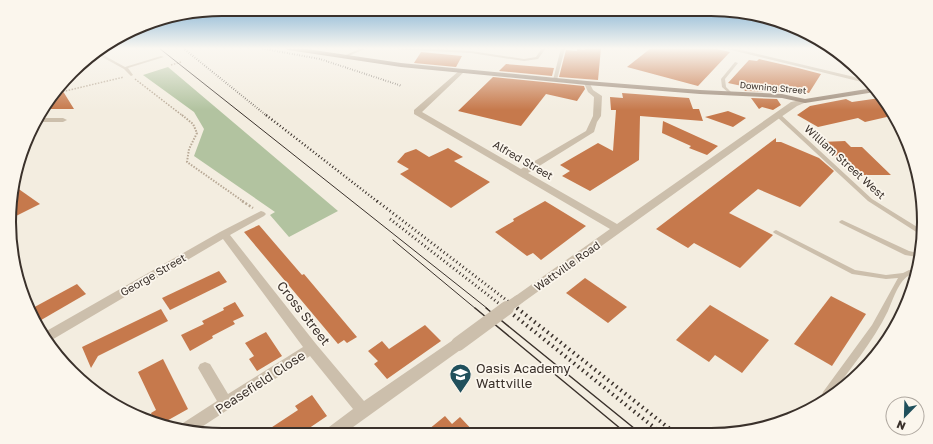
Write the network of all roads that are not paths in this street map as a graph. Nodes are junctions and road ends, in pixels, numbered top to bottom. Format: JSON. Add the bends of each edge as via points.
{"nodes":[{"id":1,"x":126,"y":68,"type":"edge"},
{"id":2,"x":443,"y":69,"type":"edge"},
{"id":3,"x":558,"y":69,"type":"edge"},
{"id":4,"x":731,"y":69,"type":"edge"},
{"id":5,"x":813,"y":69,"type":"edge"},
{"id":6,"x":462,"y":71,"type":"junction"},
{"id":7,"x":131,"y":75,"type":"road end"},
{"id":8,"x":555,"y":80,"type":"junction"},
{"id":9,"x":861,"y":80,"type":"edge"},
{"id":10,"x":587,"y":83,"type":"junction"},
{"id":11,"x":869,"y":91,"type":"edge"},
{"id":12,"x":730,"y":94,"type":"junction"},
{"id":13,"x":806,"y":101,"type":"junction"},
{"id":14,"x":778,"y":115,"type":"junction"},
{"id":15,"x":43,"y":120,"type":"edge"},
{"id":16,"x":62,"y":120,"type":"dead end"},
{"id":17,"x":521,"y":173,"type":"junction"},
{"id":18,"x":261,"y":214,"type":"road end"},
{"id":19,"x":842,"y":222,"type":"dead end"},
{"id":20,"x":618,"y":229,"type":"junction"},
{"id":21,"x":917,"y":230,"type":"edge"},
{"id":22,"x":776,"y":232,"type":"dead end"},
{"id":23,"x":224,"y":234,"type":"junction"},
{"id":24,"x":914,"y":254,"type":"edge"},
{"id":25,"x":911,"y":272,"type":"edge"},
{"id":26,"x":904,"y":275,"type":"junction"},
{"id":27,"x":50,"y":335,"type":"edge"},
{"id":28,"x":311,"y":348,"type":"junction"},
{"id":29,"x":205,"y":368,"type":"dead end"},
{"id":30,"x":830,"y":389,"type":"edge"},
{"id":31,"x":226,"y":404,"type":"junction"},
{"id":32,"x":363,"y":410,"type":"junction"},
{"id":33,"x":192,"y":426,"type":"edge"},
{"id":34,"x":339,"y":428,"type":"edge"}],
"edges":[{"from":1,"to":7,"type":"lane"},
{"from":2,"to":6,"type":"street","name":"Downing Street"},
{"from":3,"to":8,"type":"lane"},
{"from":4,"to":12,"type":"lane","via":[[723,79],[724,87]]},
{"from":5,"to":9,"type":"street"},
{"from":6,"to":8,"type":"street","name":"Downing Street"},
{"from":6,"to":17,"type":"street","name":"Alfred Street","via":[[417,112]]},
{"from":8,"to":10,"type":"street","name":"Downing Street"},
{"from":10,"to":12,"type":"street","name":"Downing Street"},
{"from":10,"to":17,"type":"street","via":[[590,91],[598,96],[597,116],[590,132]]},
{"from":11,"to":13,"type":"street","name":"Downing Street"},
{"from":12,"to":13,"type":"street","name":"Downing Street","via":[[782,96]]},
{"from":13,"to":14,"type":"street","name":"Wattville Road","via":[[794,104]]},
{"from":14,"to":20,"type":"street","name":"Wattville Road"},
{"from":14,"to":21,"type":"lane","name":"William Street West","via":[[870,200]]},
{"from":15,"to":16,"type":"street"},
{"from":17,"to":20,"type":"street","name":"Alfred Street"},
{"from":18,"to":23,"type":"street","name":"George Street"},
{"from":19,"to":24,"type":"lane"},
{"from":20,"to":32,"type":"street","name":"Wattville Road","bridge":true},
{"from":22,"to":26,"type":"lane","via":[[854,272],[886,277]]},
{"from":23,"to":27,"type":"street","name":"George Street"},
{"from":23,"to":28,"type":"street","name":"Cross Street"},
{"from":25,"to":26,"type":"lane"},
{"from":26,"to":30,"type":"lane","via":[[882,316]]},
{"from":28,"to":31,"type":"street","name":"Peasefield Close"},
{"from":28,"to":32,"type":"street","name":"Cross Street"},
{"from":29,"to":31,"type":"street"},
{"from":31,"to":33,"type":"street","name":"Peasefield Close"},
{"from":32,"to":34,"type":"street","name":"Wattville Road"}]}
